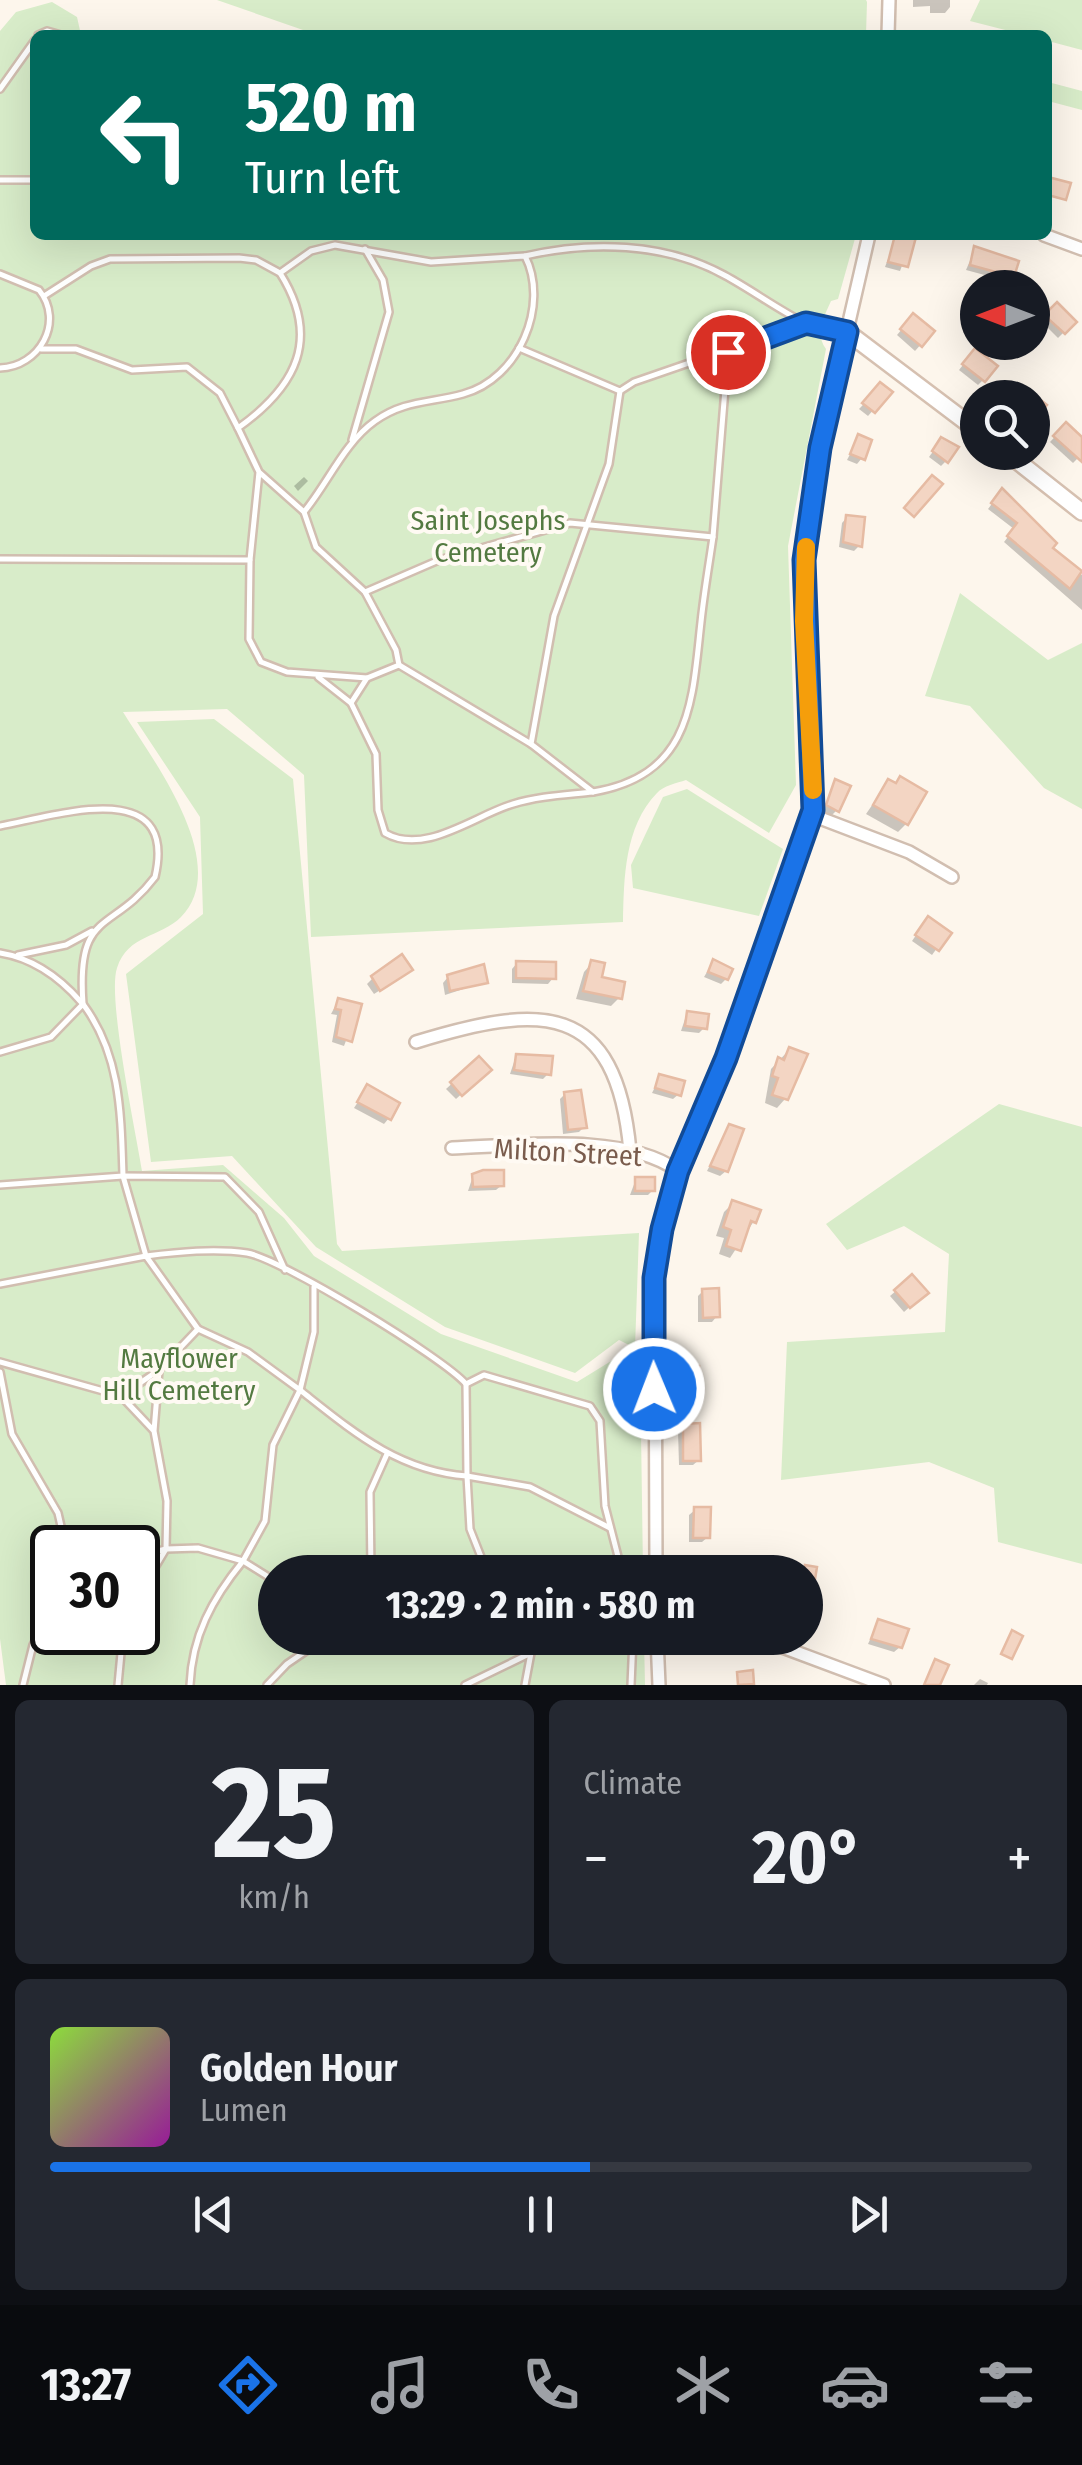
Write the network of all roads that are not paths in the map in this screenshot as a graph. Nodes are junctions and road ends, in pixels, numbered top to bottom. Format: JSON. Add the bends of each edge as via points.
{"nodes":[{"id":1,"x":889,"y":0,"type":"edge"},
{"id":2,"x":888,"y":30,"type":"edge"},
{"id":3,"x":30,"y":47,"type":"edge"},
{"id":4,"x":0,"y":88,"type":"edge"},
{"id":5,"x":0,"y":180,"type":"edge"},
{"id":6,"x":30,"y":180,"type":"edge"},
{"id":7,"x":1052,"y":238,"type":"edge"},
{"id":8,"x":868,"y":240,"type":"edge"},
{"id":9,"x":365,"y":249,"type":"junction"},
{"id":10,"x":1082,"y":250,"type":"edge"},
{"id":11,"x":525,"y":256,"type":"junction"},
{"id":12,"x":280,"y":273,"type":"junction"},
{"id":13,"x":0,"y":274,"type":"edge"},
{"id":14,"x":44,"y":296,"type":"junction"},
{"id":15,"x":806,"y":323,"type":"junction"},
{"id":16,"x":847,"y":332,"type":"junction"},
{"id":17,"x":518,"y":348,"type":"junction"},
{"id":18,"x":41,"y":349,"type":"junction"},
{"id":19,"x":728,"y":352,"type":"junction"},
{"id":20,"x":0,"y":368,"type":"edge"},
{"id":21,"x":620,"y":391,"type":"junction"},
{"id":22,"x":960,"y":417,"type":"edge"},
{"id":23,"x":238,"y":428,"type":"junction"},
{"id":24,"x":351,"y":443,"type":"junction"},
{"id":25,"x":1029,"y":470,"type":"edge"},
{"id":26,"x":260,"y":472,"type":"junction"},
{"id":27,"x":304,"y":512,"type":"junction"},
{"id":28,"x":1082,"y":512,"type":"edge"},
{"id":29,"x":584,"y":522,"type":"junction"},
{"id":30,"x":713,"y":537,"type":"junction"},
{"id":31,"x":0,"y":559,"type":"edge"},
{"id":32,"x":250,"y":560,"type":"junction"},
{"id":33,"x":365,"y":592,"type":"junction"},
{"id":34,"x":399,"y":665,"type":"junction"},
{"id":35,"x":314,"y":674,"type":"junction"},
{"id":36,"x":367,"y":678,"type":"junction"},
{"id":37,"x":351,"y":703,"type":"junction"},
{"id":38,"x":531,"y":744,"type":"junction"},
{"id":39,"x":593,"y":792,"type":"junction"},
{"id":40,"x":812,"y":815,"type":"junction"},
{"id":41,"x":0,"y":826,"type":"edge"},
{"id":42,"x":952,"y":877,"type":"dead end"},
{"id":43,"x":94,"y":930,"type":"junction"},
{"id":44,"x":0,"y":953,"type":"edge"},
{"id":45,"x":15,"y":955,"type":"junction"},
{"id":46,"x":83,"y":1004,"type":"junction"},
{"id":47,"x":416,"y":1042,"type":"dead end"},
{"id":48,"x":0,"y":1052,"type":"edge"},
{"id":49,"x":452,"y":1148,"type":"dead end"},
{"id":50,"x":630,"y":1151,"type":"junction"},
{"id":51,"x":678,"y":1171,"type":"junction"},
{"id":52,"x":123,"y":1176,"type":"junction"},
{"id":53,"x":0,"y":1185,"type":"edge"},
{"id":54,"x":146,"y":1256,"type":"junction"},
{"id":55,"x":285,"y":1270,"type":"junction"},
{"id":56,"x":0,"y":1284,"type":"edge"},
{"id":57,"x":314,"y":1287,"type":"junction"},
{"id":58,"x":198,"y":1328,"type":"junction"},
{"id":59,"x":0,"y":1362,"type":"edge"},
{"id":60,"x":159,"y":1370,"type":"junction"},
{"id":61,"x":0,"y":1372,"type":"edge"},
{"id":62,"x":466,"y":1384,"type":"junction"},
{"id":63,"x":300,"y":1390,"type":"junction"},
{"id":64,"x":121,"y":1396,"type":"junction"},
{"id":65,"x":154,"y":1432,"type":"junction"},
{"id":66,"x":386,"y":1454,"type":"junction"},
{"id":67,"x":467,"y":1476,"type":"junction"},
{"id":68,"x":61,"y":1525,"type":"edge"},
{"id":69,"x":610,"y":1528,"type":"junction"},
{"id":70,"x":166,"y":1549,"type":"junction"},
{"id":71,"x":160,"y":1550,"type":"edge"},
{"id":72,"x":371,"y":1555,"type":"edge"},
{"id":73,"x":480,"y":1555,"type":"edge"},
{"id":74,"x":617,"y":1555,"type":"edge"},
{"id":75,"x":656,"y":1555,"type":"edge"},
{"id":76,"x":160,"y":1559,"type":"edge"},
{"id":77,"x":243,"y":1562,"type":"junction"},
{"id":78,"x":258,"y":1570,"type":"edge"},
{"id":79,"x":30,"y":1654,"type":"edge"},
{"id":80,"x":121,"y":1655,"type":"edge"},
{"id":81,"x":300,"y":1655,"type":"edge"},
{"id":82,"x":527,"y":1655,"type":"edge"},
{"id":83,"x":531,"y":1655,"type":"edge"},
{"id":84,"x":632,"y":1655,"type":"edge"},
{"id":85,"x":658,"y":1655,"type":"edge"},
{"id":86,"x":804,"y":1655,"type":"edge"},
{"id":87,"x":23,"y":1685,"type":"edge"},
{"id":88,"x":118,"y":1685,"type":"edge"},
{"id":89,"x":190,"y":1685,"type":"edge"},
{"id":90,"x":268,"y":1685,"type":"edge"},
{"id":91,"x":465,"y":1685,"type":"edge"},
{"id":92,"x":525,"y":1685,"type":"edge"},
{"id":93,"x":631,"y":1685,"type":"edge"},
{"id":94,"x":658,"y":1685,"type":"edge"},
{"id":95,"x":884,"y":1685,"type":"edge"}],
"edges":[{"from":1,"to":2,"type":"street"},
{"from":3,"to":4,"type":"lane"},
{"from":5,"to":6,"type":"lane"},
{"from":7,"to":10,"type":"street"},
{"from":8,"to":16,"type":"street"},
{"from":9,"to":11,"type":"lane","via":[[431,262]]},
{"from":9,"to":12,"type":"lane","via":[[324,246]]},
{"from":9,"to":24,"type":"lane","via":[[389,312]]},
{"from":11,"to":15,"type":"lane","via":[[602,246],[678,256]]},
{"from":11,"to":17,"type":"lane","via":[[536,304]]},
{"from":12,"to":14,"type":"lane","via":[[239,258],[110,259]]},
{"from":12,"to":23,"type":"lane","via":[[301,320],[298,357],[286,384]]},
{"from":13,"to":14,"type":"lane"},
{"from":14,"to":18,"type":"lane","via":[[49,321]]},
{"from":15,"to":16,"type":"lane"},
{"from":15,"to":19,"type":"lane"},
{"from":16,"to":22,"type":"street"},
{"from":16,"to":40,"type":"street","via":[[820,448],[804,560]]},
{"from":17,"to":21,"type":"lane"},
{"from":17,"to":24,"type":"lane","via":[[475,390],[391,410]]},
{"from":18,"to":20,"type":"lane"},
{"from":18,"to":23,"type":"lane","via":[[76,349],[132,370],[187,366],[220,393]]},
{"from":19,"to":21,"type":"lane"},
{"from":19,"to":30,"type":"lane"},
{"from":21,"to":29,"type":"lane","via":[[614,446]]},
{"from":23,"to":26,"type":"lane"},
{"from":24,"to":27,"type":"lane"},
{"from":25,"to":28,"type":"street"},
{"from":26,"to":27,"type":"lane"},
{"from":26,"to":32,"type":"lane"},
{"from":27,"to":33,"type":"lane","via":[[316,547]]},
{"from":29,"to":30,"type":"lane"},
{"from":29,"to":33,"type":"lane","via":[[439,560]]},
{"from":29,"to":38,"type":"lane","via":[[554,616]]},
{"from":30,"to":39,"type":"lane","via":[[686,724],[647,770]]},
{"from":31,"to":32,"type":"lane"},
{"from":32,"to":35,"type":"lane","via":[[253,650],[271,668]]},
{"from":33,"to":34,"type":"lane"},
{"from":34,"to":36,"type":"lane"},
{"from":34,"to":38,"type":"lane"},
{"from":35,"to":36,"type":"lane"},
{"from":35,"to":37,"type":"lane"},
{"from":36,"to":37,"type":"lane"},
{"from":37,"to":39,"type":"lane","via":[[376,754],[380,824],[394,838],[432,838],[511,804]]},
{"from":38,"to":39,"type":"lane"},
{"from":40,"to":42,"type":"street","via":[[908,852]]},
{"from":40,"to":51,"type":"street","via":[[726,1058]]},
{"from":41,"to":43,"type":"lane","via":[[100,808],[126,810],[148,822],[157,843],[156,877]]},
{"from":43,"to":45,"type":"lane","via":[[66,945]]},
{"from":43,"to":46,"type":"lane","via":[[81,977]]},
{"from":44,"to":45,"type":"lane"},
{"from":45,"to":46,"type":"lane","via":[[50,973]]},
{"from":46,"to":48,"type":"lane","via":[[51,1037]]},
{"from":46,"to":52,"type":"lane","via":[[114,1062]]},
{"from":47,"to":50,"type":"street","via":[[505,1020],[566,1025],[613,1068],[624,1096]]},
{"from":49,"to":50,"type":"street","name":"Milton Street"},
{"from":50,"to":51,"type":"street","name":"Milton Street"},
{"from":51,"to":75,"type":"street","via":[[654,1278]]},
{"from":52,"to":53,"type":"lane"},
{"from":52,"to":54,"type":"lane"},
{"from":52,"to":55,"type":"lane","via":[[225,1177],[258,1212]]},
{"from":54,"to":55,"type":"lane","via":[[248,1253]]},
{"from":54,"to":56,"type":"lane"},
{"from":54,"to":58,"type":"lane"},
{"from":55,"to":57,"type":"lane"},
{"from":57,"to":62,"type":"lane","via":[[454,1369]]},
{"from":57,"to":63,"type":"lane","via":[[314,1332]]},
{"from":58,"to":60,"type":"lane"},
{"from":58,"to":63,"type":"lane","via":[[248,1352]]},
{"from":59,"to":64,"type":"lane"},
{"from":60,"to":64,"type":"lane"},
{"from":60,"to":65,"type":"lane"},
{"from":61,"to":68,"type":"lane","via":[[12,1434]]},
{"from":62,"to":67,"type":"lane"},
{"from":62,"to":69,"type":"lane","via":[[484,1374],[596,1412]]},
{"from":63,"to":66,"type":"lane"},
{"from":63,"to":77,"type":"lane","via":[[272,1445],[265,1521]]},
{"from":64,"to":65,"type":"lane"},
{"from":65,"to":70,"type":"lane","via":[[168,1500]]},
{"from":66,"to":67,"type":"lane","via":[[439,1474]]},
{"from":66,"to":72,"type":"lane","via":[[370,1492]]},
{"from":67,"to":69,"type":"lane","via":[[530,1488]]},
{"from":67,"to":73,"type":"lane","via":[[470,1529]]},
{"from":69,"to":74,"type":"lane"},
{"from":70,"to":71,"type":"lane"},
{"from":70,"to":76,"type":"lane"},
{"from":70,"to":77,"type":"lane","via":[[198,1548]]},
{"from":77,"to":78,"type":"lane"},
{"from":77,"to":89,"type":"lane","via":[[205,1616]]},
{"from":79,"to":87,"type":"lane"},
{"from":80,"to":88,"type":"lane"},
{"from":81,"to":90,"type":"lane"},
{"from":82,"to":91,"type":"lane"},
{"from":83,"to":92,"type":"lane"},
{"from":84,"to":93,"type":"lane"},
{"from":85,"to":94,"type":"street"},
{"from":86,"to":95,"type":"street"}]}
